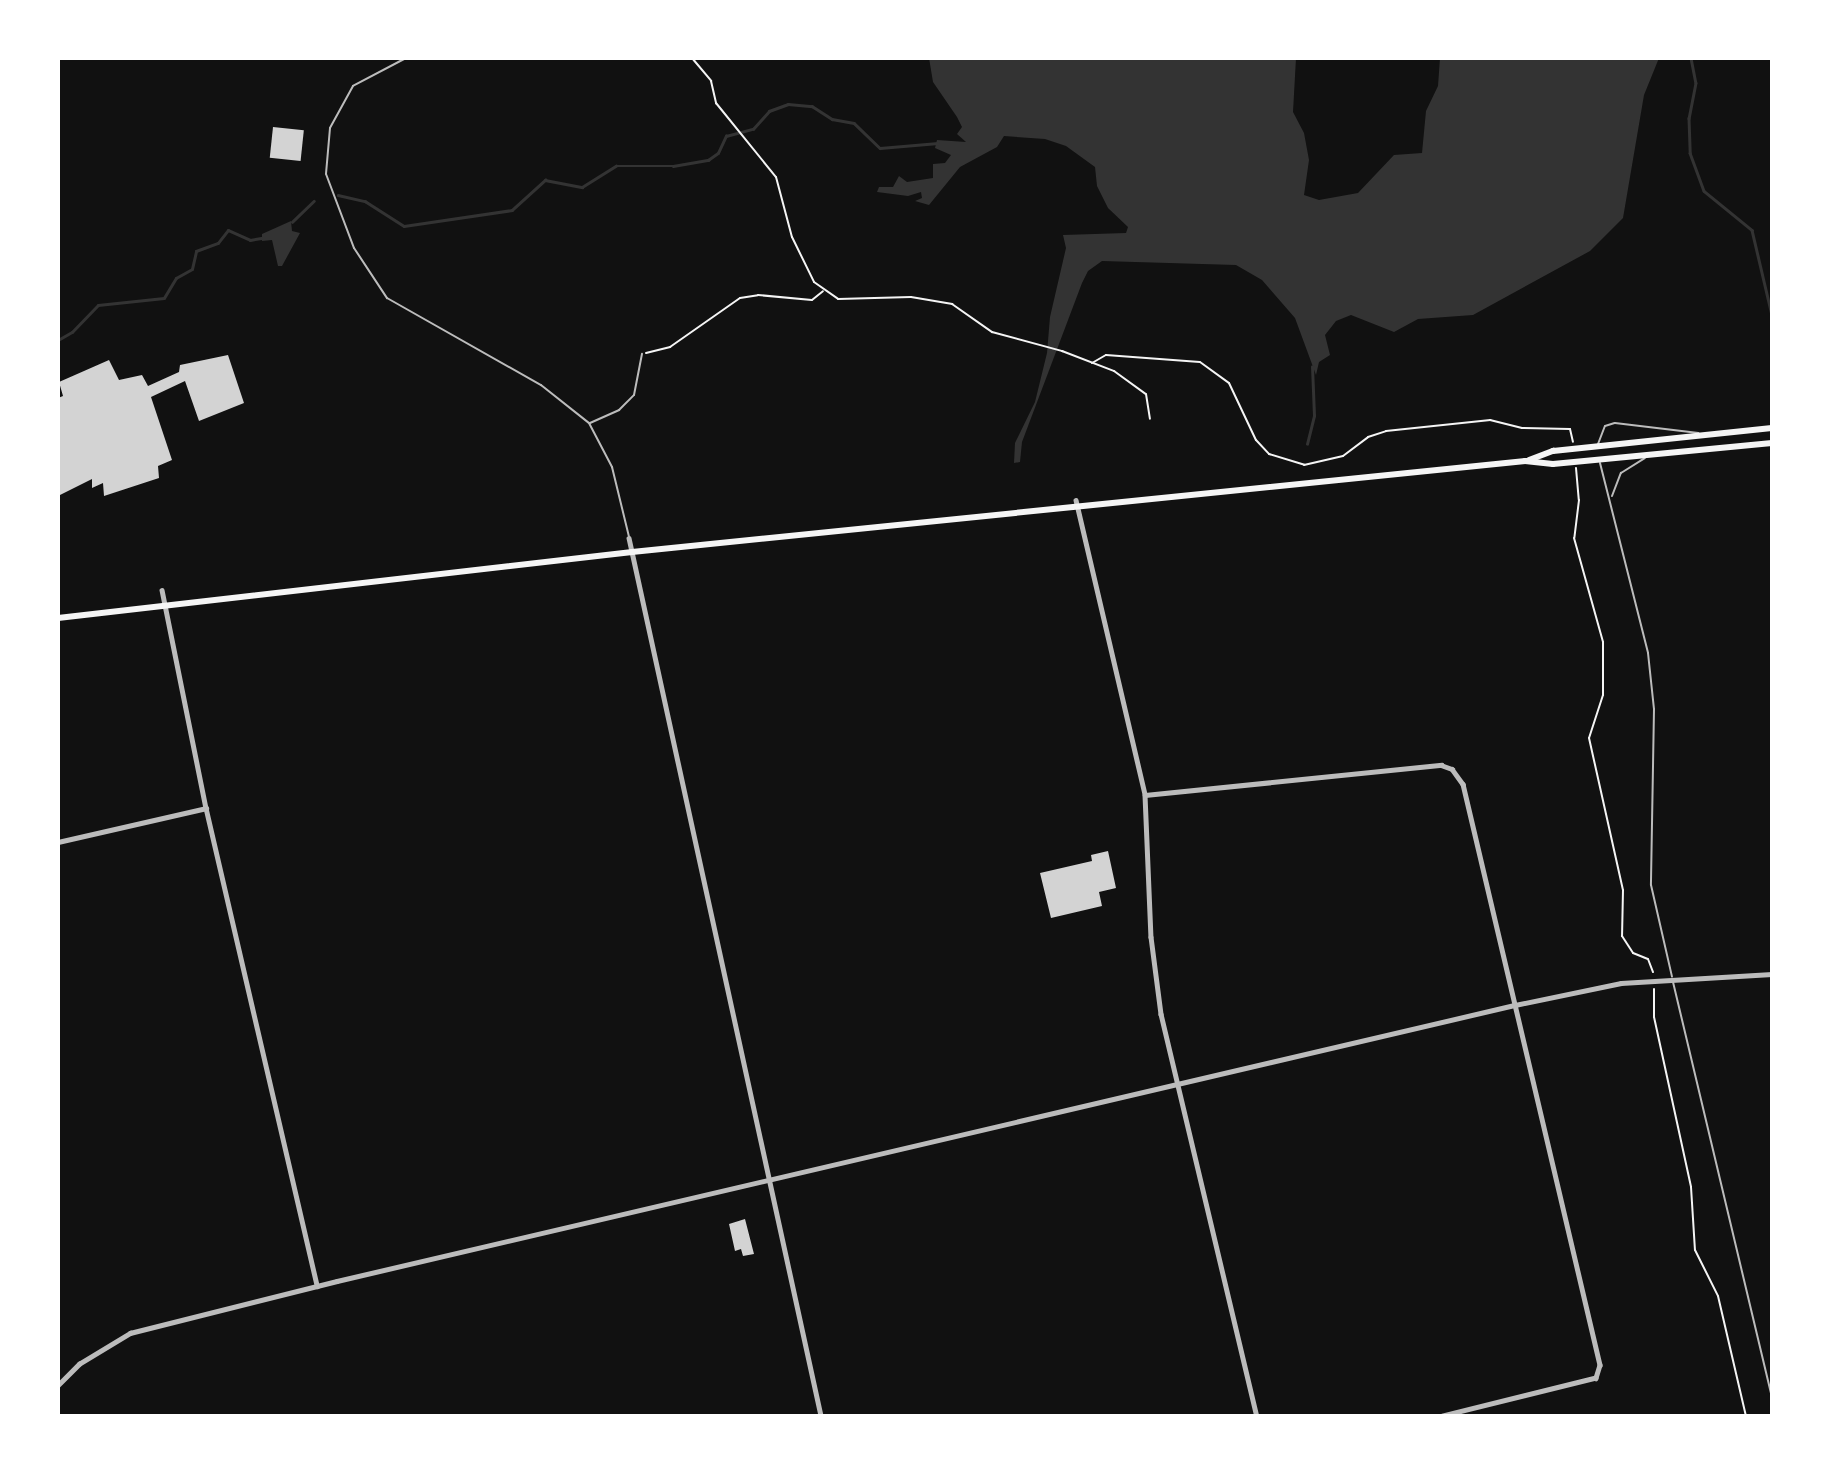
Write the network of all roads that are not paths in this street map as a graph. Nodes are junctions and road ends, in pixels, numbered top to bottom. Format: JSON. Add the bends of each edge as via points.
{"nodes":[{"id":1,"x":406,"y":58,"type":"edge"},
{"id":2,"x":642,"y":354,"type":"road end"},
{"id":3,"x":589,"y":424,"type":"junction"},
{"id":4,"x":1772,"y":428,"type":"edge"},
{"id":5,"x":1709,"y":435,"type":"junction"},
{"id":6,"x":1772,"y":443,"type":"edge"},
{"id":7,"x":1598,"y":445,"type":"junction"},
{"id":8,"x":1654,"y":454,"type":"junction"},
{"id":9,"x":1599,"y":459,"type":"junction"},
{"id":10,"x":1525,"y":461,"type":"junction"},
{"id":11,"x":1612,"y":496,"type":"junction"},
{"id":12,"x":1077,"y":504,"type":"junction"},
{"id":13,"x":629,"y":538,"type":"joint"},
{"id":14,"x":632,"y":552,"type":"junction"},
{"id":15,"x":162,"y":590,"type":"dead end"},
{"id":16,"x":167,"y":606,"type":"junction"},
{"id":17,"x":58,"y":618,"type":"edge"},
{"id":18,"x":1145,"y":795,"type":"junction"},
{"id":19,"x":206,"y":808,"type":"junction"},
{"id":20,"x":58,"y":842,"type":"edge"},
{"id":21,"x":1772,"y":974,"type":"edge"},
{"id":22,"x":1672,"y":980,"type":"junction"},
{"id":23,"x":1515,"y":1005,"type":"junction"},
{"id":24,"x":1179,"y":1085,"type":"junction"},
{"id":25,"x":768,"y":1178,"type":"junction"},
{"id":26,"x":317,"y":1286,"type":"junction"},
{"id":27,"x":58,"y":1385,"type":"edge"},
{"id":28,"x":1772,"y":1398,"type":"edge"},
{"id":29,"x":821,"y":1416,"type":"edge"},
{"id":30,"x":1257,"y":1416,"type":"edge"},
{"id":31,"x":1443,"y":1416,"type":"edge"}],
"edges":[{"from":1,"to":3,"type":"lane","via":[[352,86],[330,128],[326,174],[354,248],[387,298],[541,385]]},
{"from":2,"to":3,"type":"lane","via":[[634,395],[617,411]]},
{"from":3,"to":13,"type":"lane","via":[[612,467]]},
{"from":4,"to":5,"type":"main road"},
{"from":5,"to":7,"type":"main road"},
{"from":5,"to":7,"type":"lane","via":[[1615,423],[1605,426]]},
{"from":6,"to":8,"type":"main road"},
{"from":7,"to":9,"type":"lane"},
{"from":7,"to":10,"type":"main road","via":[[1553,451]]},
{"from":8,"to":9,"type":"main road"},
{"from":8,"to":11,"type":"lane","via":[[1629,464]]},
{"from":9,"to":10,"type":"main road"},
{"from":9,"to":11,"type":"lane"},
{"from":10,"to":12,"type":"main road"},
{"from":11,"to":22,"type":"lane","via":[[1648,653],[1654,709],[1651,885]]},
{"from":12,"to":14,"type":"main road"},
{"from":12,"to":18,"type":"street"},
{"from":13,"to":14,"type":"street"},
{"from":14,"to":16,"type":"main road"},
{"from":14,"to":25,"type":"street"},
{"from":15,"to":16,"type":"street"},
{"from":16,"to":17,"type":"main road"},
{"from":16,"to":19,"type":"street"},
{"from":18,"to":23,"type":"street","via":[[1412,767],[1452,769],[1467,798]]},
{"from":18,"to":24,"type":"street","via":[[1155,972]]},
{"from":19,"to":20,"type":"street"},
{"from":19,"to":26,"type":"street"},
{"from":21,"to":22,"type":"street"},
{"from":22,"to":23,"type":"street","via":[[1621,983]]},
{"from":22,"to":28,"type":"lane"},
{"from":23,"to":24,"type":"street"},
{"from":23,"to":31,"type":"street","via":[[1600,1365],[1596,1378]]},
{"from":24,"to":25,"type":"street"},
{"from":24,"to":30,"type":"street"},
{"from":25,"to":26,"type":"street"},
{"from":25,"to":29,"type":"street"},
{"from":26,"to":27,"type":"street","via":[[130,1333],[79,1364]]}]}
